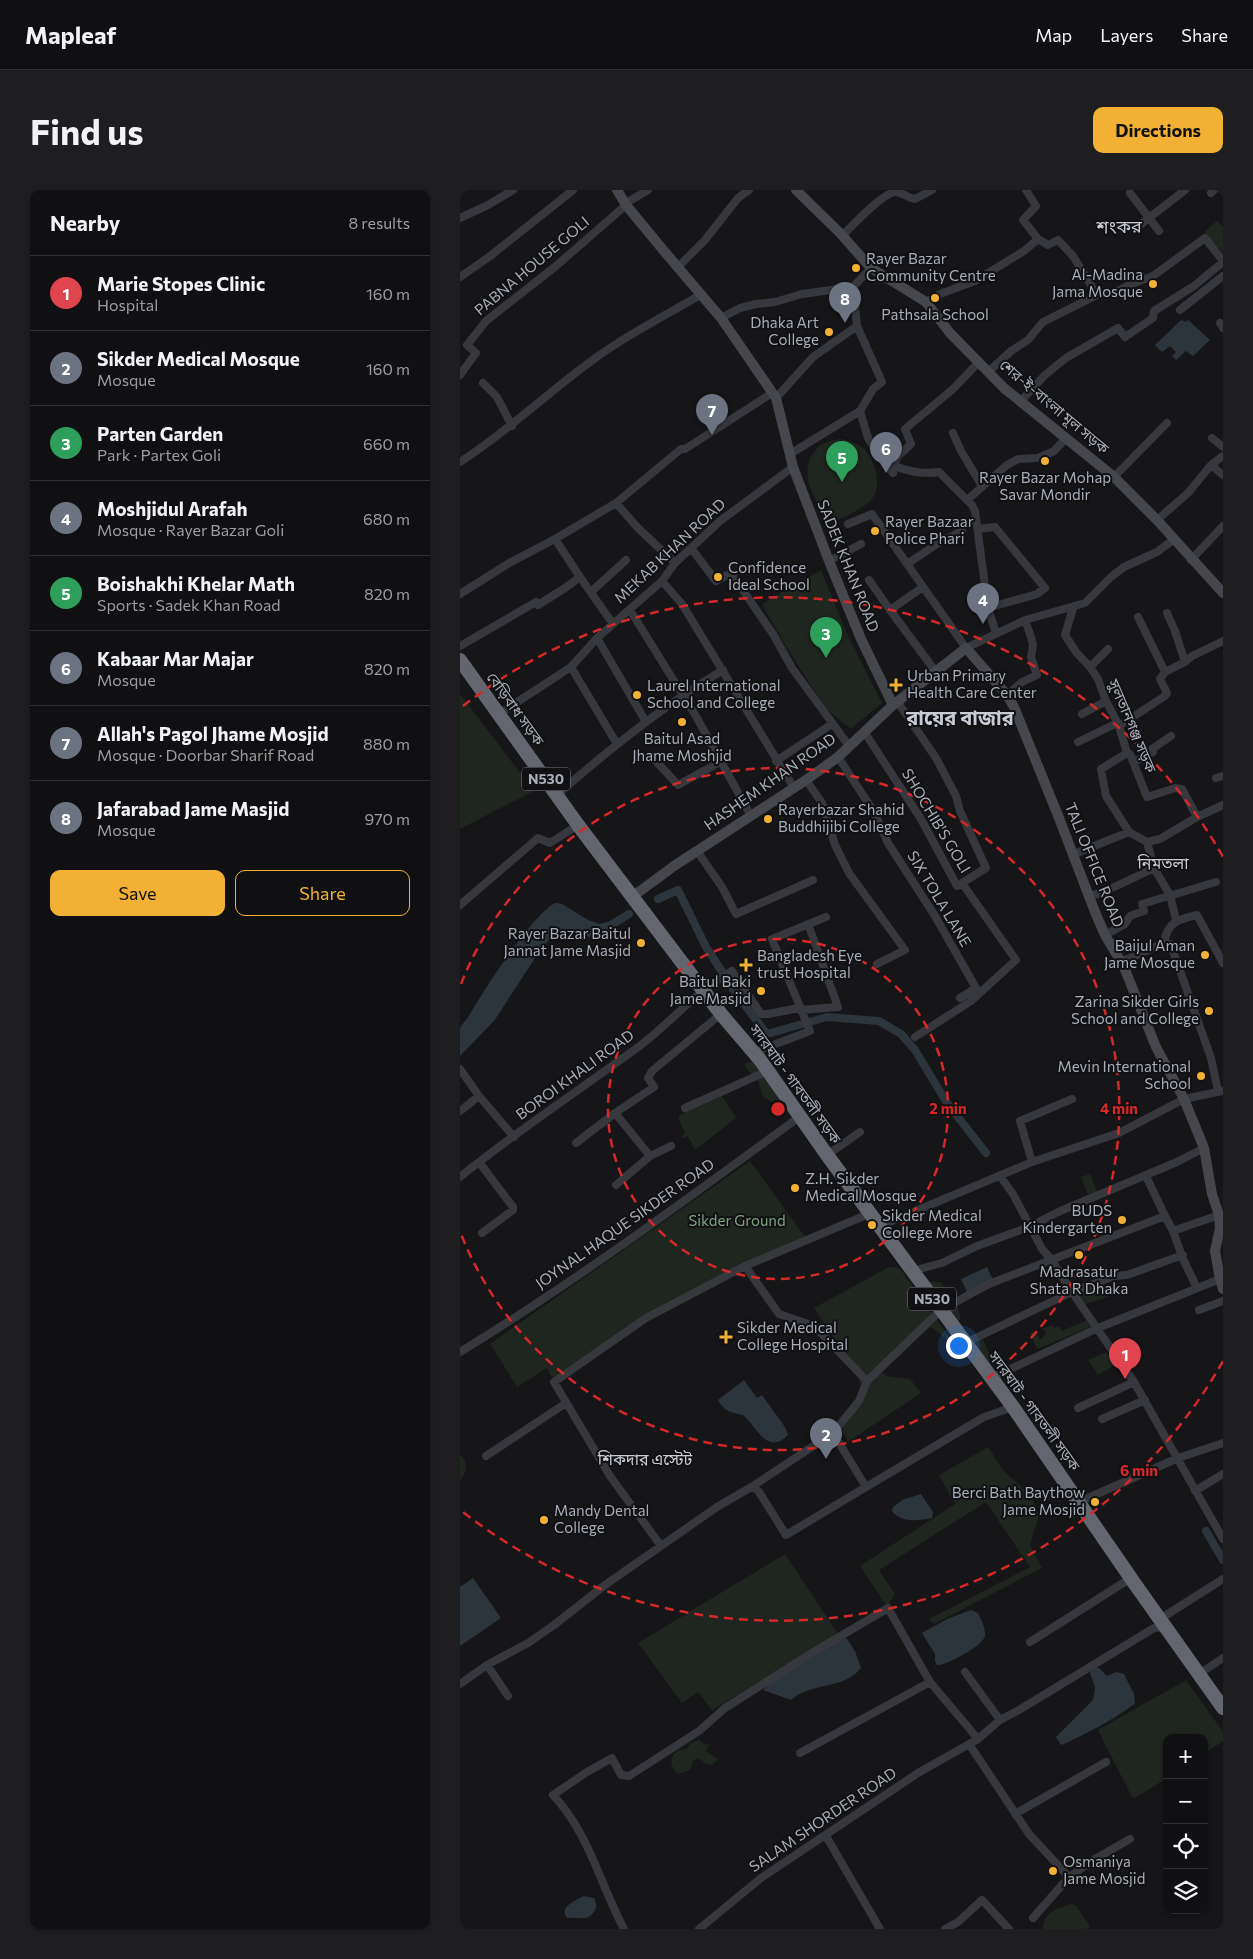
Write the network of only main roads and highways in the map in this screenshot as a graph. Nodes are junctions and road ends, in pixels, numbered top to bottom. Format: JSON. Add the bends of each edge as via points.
{"nodes":[{"id":1,"x":460,"y":660,"type":"edge"},
{"id":2,"x":632,"y":897,"type":"joint"},
{"id":3,"x":1223,"y":1708,"type":"edge"}],
"edges":[{"from":1,"to":2,"type":"highway","name":"বেড়িবাধ সড়ক","number":"N530"},
{"from":2,"to":3,"type":"highway","name":"সদরঘাট - গাবতলী সড়ক","number":"N530","via":[[709,986],[721,1014],[802,1115],[827,1155],[1013,1407]]}]}
